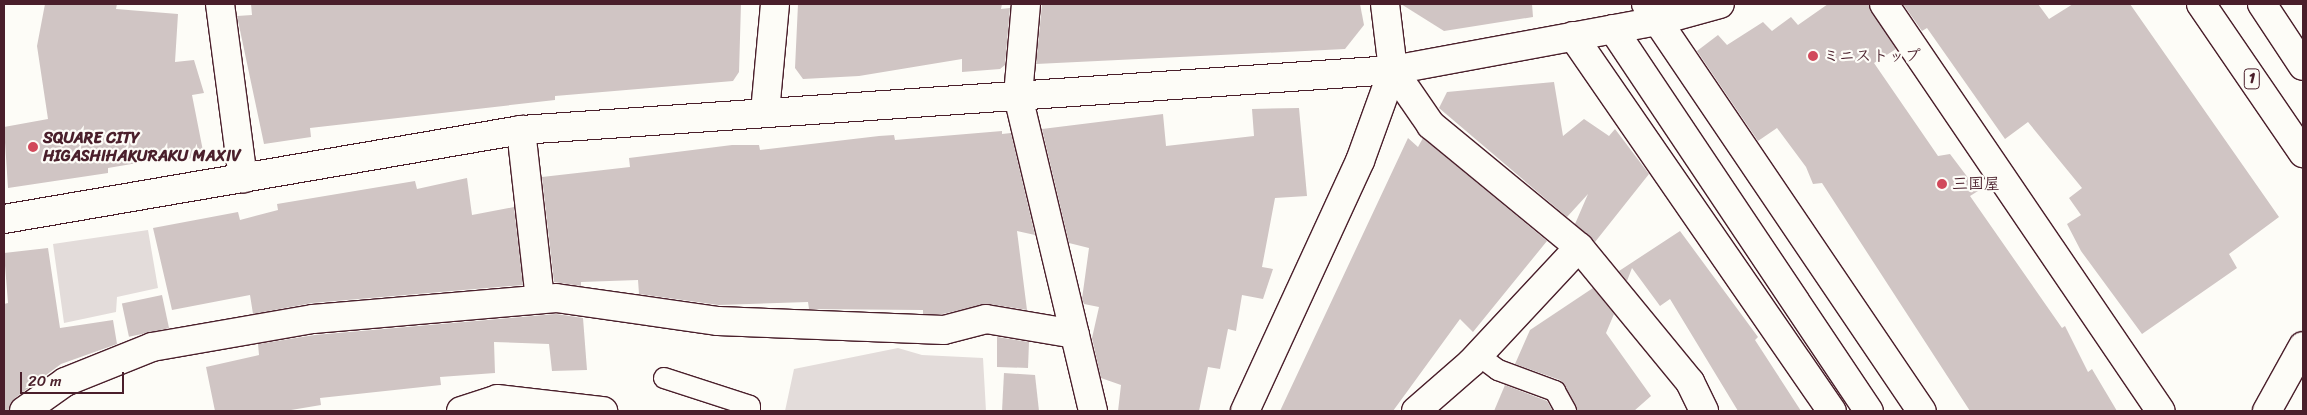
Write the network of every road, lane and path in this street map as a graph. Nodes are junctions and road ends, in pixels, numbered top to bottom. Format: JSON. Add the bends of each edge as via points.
{"nodes":[{"id":1,"x":220,"y":4,"type":"edge"},
{"id":2,"x":775,"y":4,"type":"edge"},
{"id":3,"x":1026,"y":4,"type":"edge"},
{"id":4,"x":1386,"y":4,"type":"edge"},
{"id":5,"x":1720,"y":4,"type":"edge"},
{"id":6,"x":1884,"y":4,"type":"edge"},
{"id":7,"x":2201,"y":4,"type":"edge"},
{"id":8,"x":2262,"y":4,"type":"edge"},
{"id":9,"x":1652,"y":12,"type":"edge"},
{"id":10,"x":1613,"y":29,"type":"junction"},
{"id":11,"x":1573,"y":36,"type":"junction"},
{"id":12,"x":2303,"y":66,"type":"edge"},
{"id":13,"x":1393,"y":70,"type":"junction"},
{"id":14,"x":1018,"y":96,"type":"junction"},
{"id":15,"x":765,"y":112,"type":"junction"},
{"id":16,"x":521,"y":130,"type":"junction"},
{"id":17,"x":2303,"y":153,"type":"edge"},
{"id":18,"x":243,"y":178,"type":"junction"},
{"id":19,"x":4,"y":219,"type":"edge"},
{"id":20,"x":1578,"y":247,"type":"junction"},
{"id":21,"x":540,"y":299,"type":"junction"},
{"id":22,"x":1075,"y":334,"type":"junction"},
{"id":23,"x":2303,"y":346,"type":"edge"},
{"id":24,"x":1478,"y":355,"type":"junction"},
{"id":25,"x":664,"y":378,"type":"dead end"},
{"id":26,"x":24,"y":411,"type":"edge"},
{"id":27,"x":461,"y":411,"type":"edge"},
{"id":28,"x":603,"y":411,"type":"edge"},
{"id":29,"x":750,"y":411,"type":"edge"},
{"id":30,"x":1093,"y":411,"type":"edge"},
{"id":31,"x":1246,"y":411,"type":"edge"},
{"id":32,"x":1416,"y":411,"type":"edge"},
{"id":33,"x":1566,"y":411,"type":"edge"},
{"id":34,"x":1704,"y":411,"type":"edge"},
{"id":35,"x":1832,"y":411,"type":"edge"},
{"id":36,"x":1869,"y":411,"type":"edge"},
{"id":37,"x":1922,"y":411,"type":"edge"},
{"id":38,"x":2161,"y":411,"type":"edge"},
{"id":39,"x":2267,"y":411,"type":"edge"}],
"edges":[{"from":1,"to":18,"type":"main road"},
{"from":2,"to":15,"type":"main road"},
{"from":3,"to":14,"type":"main road"},
{"from":4,"to":13,"type":"main road"},
{"from":5,"to":9,"type":"main road"},
{"from":6,"to":38,"type":"main road"},
{"from":7,"to":17,"type":"main road","number":"1"},
{"from":8,"to":12,"type":"main road"},
{"from":9,"to":10,"type":"main road"},
{"from":9,"to":37,"type":"main road"},
{"from":10,"to":11,"type":"main road"},
{"from":10,"to":36,"type":"main road"},
{"from":11,"to":13,"type":"main road"},
{"from":11,"to":35,"type":"main road"},
{"from":13,"to":14,"type":"main road"},
{"from":13,"to":20,"type":"main road","via":[[1432,124]]},
{"from":13,"to":31,"type":"main road","via":[[1360,161]]},
{"from":14,"to":15,"type":"main road"},
{"from":14,"to":22,"type":"main road"},
{"from":15,"to":16,"type":"main road"},
{"from":16,"to":18,"type":"main road"},
{"from":16,"to":21,"type":"main road"},
{"from":18,"to":19,"type":"main road"},
{"from":20,"to":24,"type":"main road"},
{"from":20,"to":34,"type":"main road","via":[[1690,382]]},
{"from":21,"to":22,"type":"main road","via":[[556,298],[718,320],[944,330],[986,319]]},
{"from":21,"to":26,"type":"main road","via":[[313,319],[152,347],[65,382]]},
{"from":22,"to":30,"type":"main road"},
{"from":23,"to":39,"type":"main road"},
{"from":24,"to":32,"type":"main road"},
{"from":24,"to":33,"type":"lane","via":[[1498,370],[1555,391]]},
{"from":25,"to":29,"type":"lane","via":[[750,406]]},
{"from":27,"to":28,"type":"main road","via":[[497,399]]}]}
